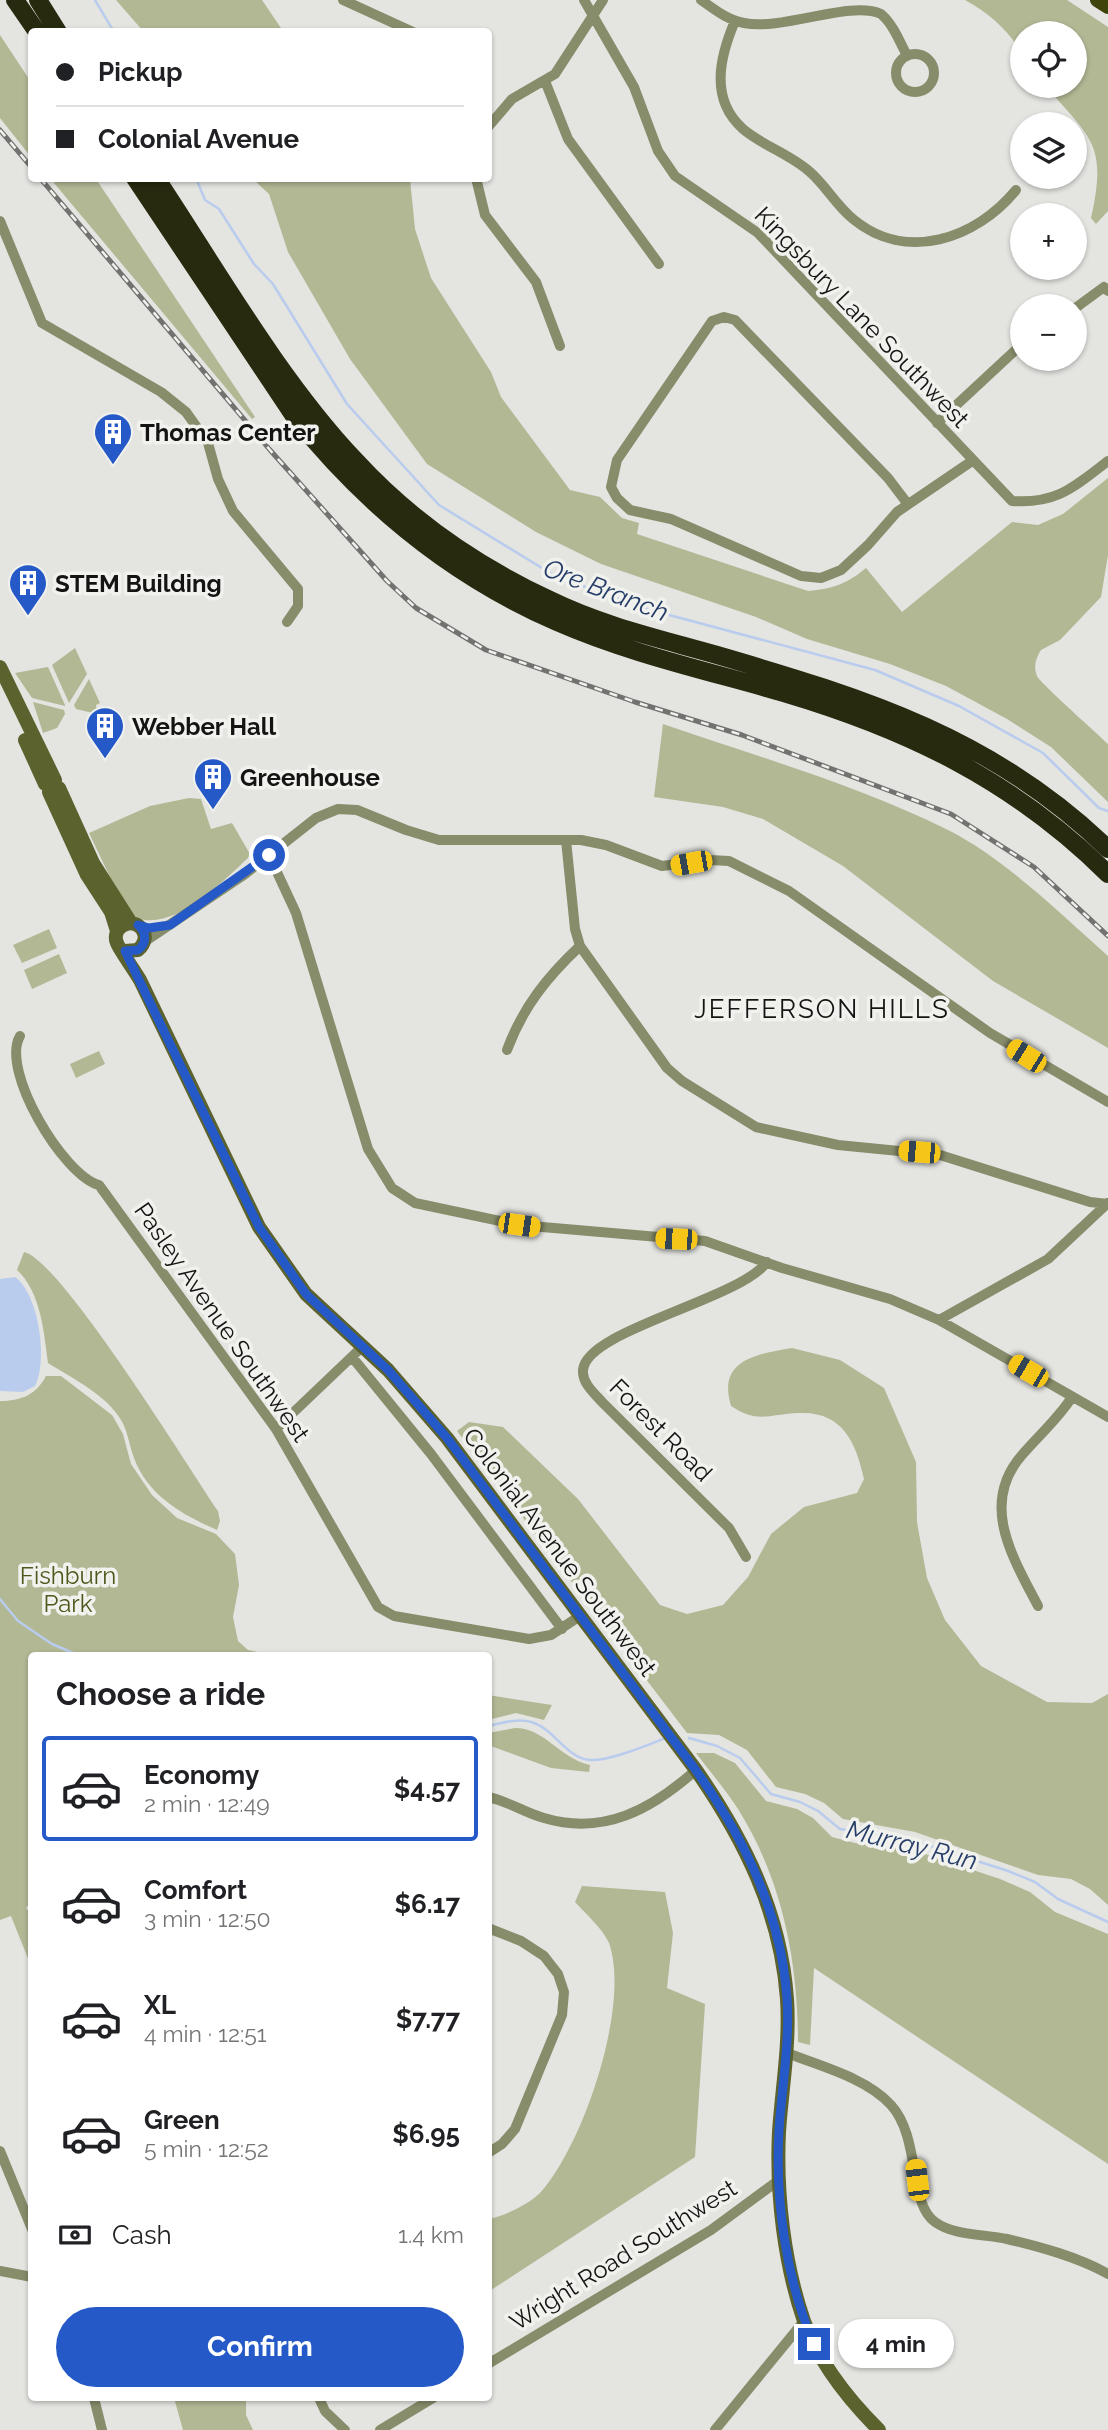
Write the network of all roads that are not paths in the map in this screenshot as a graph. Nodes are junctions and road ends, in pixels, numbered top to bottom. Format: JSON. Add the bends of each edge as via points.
{"nodes":[{"id":1,"x":15,"y":0,"type":"edge"},
{"id":2,"x":38,"y":0,"type":"edge"},
{"id":3,"x":343,"y":0,"type":"edge"},
{"id":4,"x":584,"y":0,"type":"edge"},
{"id":5,"x":603,"y":0,"type":"edge"},
{"id":6,"x":701,"y":0,"type":"edge"},
{"id":7,"x":1097,"y":0,"type":"edge"},
{"id":8,"x":1108,"y":7,"type":"edge"},
{"id":9,"x":592,"y":17,"type":"junction"},
{"id":10,"x":735,"y":21,"type":"junction"},
{"id":11,"x":34,"y":28,"type":"edge"},
{"id":12,"x":56,"y":28,"type":"edge"},
{"id":13,"x":404,"y":28,"type":"edge"},
{"id":14,"x":907,"y":56,"type":"junction"},
{"id":15,"x":545,"y":81,"type":"junction"},
{"id":16,"x":492,"y":113,"type":"edge"},
{"id":17,"x":138,"y":182,"type":"edge"},
{"id":18,"x":159,"y":182,"type":"edge"},
{"id":19,"x":477,"y":182,"type":"edge"},
{"id":20,"x":1016,"y":190,"type":"dead end"},
{"id":21,"x":0,"y":221,"type":"edge"},
{"id":22,"x":659,"y":264,"type":"dead end"},
{"id":23,"x":1108,"y":291,"type":"edge"},
{"id":24,"x":1087,"y":299,"type":"edge"},
{"id":25,"x":560,"y":346,"type":"dead end"},
{"id":26,"x":1010,"y":355,"type":"edge"},
{"id":27,"x":937,"y":423,"type":"junction"},
{"id":28,"x":972,"y":461,"type":"junction"},
{"id":29,"x":1108,"y":461,"type":"edge"},
{"id":30,"x":908,"y":503,"type":"junction"},
{"id":31,"x":286,"y":622,"type":"dead end"},
{"id":32,"x":0,"y":667,"type":"edge"},
{"id":33,"x":0,"y":688,"type":"edge"},
{"id":34,"x":52,"y":786,"type":"junction"},
{"id":35,"x":566,"y":839,"type":"junction"},
{"id":36,"x":1108,"y":849,"type":"edge"},
{"id":37,"x":269,"y":855,"type":"junction"},
{"id":38,"x":1108,"y":874,"type":"edge"},
{"id":39,"x":134,"y":924,"type":"junction"},
{"id":40,"x":170,"y":925,"type":"junction"},
{"id":41,"x":117,"y":931,"type":"junction"},
{"id":42,"x":580,"y":946,"type":"junction"},
{"id":43,"x":136,"y":948,"type":"junction"},
{"id":44,"x":20,"y":1036,"type":"dead end"},
{"id":45,"x":507,"y":1050,"type":"dead end"},
{"id":46,"x":1108,"y":1102,"type":"edge"},
{"id":47,"x":1107,"y":1204,"type":"edge"},
{"id":48,"x":767,"y":1262,"type":"junction"},
{"id":49,"x":939,"y":1320,"type":"junction"},
{"id":50,"x":357,"y":1352,"type":"junction"},
{"id":51,"x":1072,"y":1397,"type":"junction"},
{"id":52,"x":1108,"y":1417,"type":"edge"},
{"id":53,"x":276,"y":1429,"type":"junction"},
{"id":54,"x":746,"y":1556,"type":"dead end"},
{"id":55,"x":1038,"y":1606,"type":"dead end"},
{"id":56,"x":580,"y":1616,"type":"junction"},
{"id":57,"x":562,"y":1629,"type":"junction"},
{"id":58,"x":695,"y":1769,"type":"junction"},
{"id":59,"x":492,"y":1799,"type":"edge"},
{"id":60,"x":492,"y":1930,"type":"edge"},
{"id":61,"x":787,"y":2053,"type":"junction"},
{"id":62,"x":492,"y":2150,"type":"edge"},
{"id":63,"x":0,"y":2151,"type":"edge"},
{"id":64,"x":779,"y":2180,"type":"junction"},
{"id":65,"x":28,"y":2219,"type":"edge"},
{"id":66,"x":0,"y":2271,"type":"edge"},
{"id":67,"x":1108,"y":2274,"type":"edge"},
{"id":68,"x":28,"y":2276,"type":"edge"},
{"id":69,"x":804,"y":2321,"type":"junction"},
{"id":70,"x":492,"y":2362,"type":"edge"},
{"id":71,"x":95,"y":2401,"type":"edge"},
{"id":72,"x":320,"y":2401,"type":"edge"},
{"id":73,"x":428,"y":2401,"type":"edge"},
{"id":74,"x":102,"y":2430,"type":"edge"},
{"id":75,"x":345,"y":2430,"type":"edge"},
{"id":76,"x":380,"y":2430,"type":"edge"},
{"id":77,"x":715,"y":2430,"type":"edge"},
{"id":78,"x":879,"y":2430,"type":"edge"}],
"edges":[{"from":1,"to":11,"type":"highway"},
{"from":2,"to":12,"type":"highway"},
{"from":3,"to":13,"type":"street"},
{"from":4,"to":9,"type":"street","name":"Kingsbury Lane Southwest"},
{"from":5,"to":9,"type":"street"},
{"from":6,"to":10,"type":"street"},
{"from":7,"to":8,"type":"main road"},
{"from":9,"to":15,"type":"street","via":[[565,62]]},
{"from":9,"to":27,"type":"street","name":"Kingsbury Lane Southwest","via":[[634,87],[658,151],[675,176],[758,233]]},
{"from":10,"to":14,"type":"street","via":[[765,24],[862,6],[886,19]]},
{"from":10,"to":20,"type":"street","via":[[720,66],[729,110],[743,129],[813,174],[864,227],[910,243],[943,240],[983,222]]},
{"from":14,"to":14,"type":"street","via":[[896,68],[898,83],[909,92],[922,92],[931,85],[934,68],[924,56]]},
{"from":15,"to":16,"type":"street"},
{"from":15,"to":22,"type":"street","via":[[568,139]]},
{"from":17,"to":38,"type":"highway","via":[[294,416],[323,452],[363,495],[453,567],[519,604],[587,634],[833,708],[913,738],[1013,795]]},
{"from":18,"to":36,"type":"highway","via":[[328,431],[391,496],[449,543],[523,587],[587,615],[849,694],[910,718],[1006,769],[1069,813]]},
{"from":19,"to":25,"type":"street","via":[[485,215],[536,282]]},
{"from":21,"to":31,"type":"street","via":[[42,323],[161,392],[194,421],[208,443],[233,511],[298,589],[298,606]]},
{"from":23,"to":24,"type":"street","via":[[1104,286]]},
{"from":26,"to":27,"type":"street"},
{"from":27,"to":28,"type":"street","name":"Kingsbury Lane Southwest"},
{"from":28,"to":29,"type":"street","name":"Kingsbury Lane Southwest","via":[[1012,501],[1028,502],[1059,496]]},
{"from":28,"to":30,"type":"street"},
{"from":30,"to":30,"type":"street","via":[[730,317],[717,318],[696,342],[617,460],[611,481],[617,498],[638,513],[671,519],[771,565],[811,578],[851,564]]},
{"from":32,"to":34,"type":"main road"},
{"from":33,"to":34,"type":"main road"},
{"from":34,"to":39,"type":"main road","via":[[93,863]]},
{"from":34,"to":41,"type":"main road","via":[[87,875],[111,912]]},
{"from":35,"to":37,"type":"street","via":[[439,840],[347,808],[316,818]]},
{"from":35,"to":42,"type":"street"},
{"from":35,"to":46,"type":"street","via":[[606,845],[662,866],[717,859],[740,865],[813,907],[990,1033]]},
{"from":37,"to":40,"type":"street"},
{"from":37,"to":48,"type":"street","via":[[296,913],[368,1149],[397,1193],[415,1203],[519,1225],[705,1241]]},
{"from":39,"to":40,"type":"street","via":[[149,928]]},
{"from":39,"to":41,"type":"main road"},
{"from":39,"to":43,"type":"main road","via":[[144,932]]},
{"from":40,"to":43,"type":"street"},
{"from":41,"to":43,"type":"main road","via":[[116,942]]},
{"from":42,"to":45,"type":"street","via":[[535,994]]},
{"from":42,"to":47,"type":"street","via":[[667,1068],[756,1127],[838,1145],[940,1155]]},
{"from":43,"to":50,"type":"main road","name":"Colonial Avenue Southwest","via":[[140,980],[259,1227],[306,1294]]},
{"from":44,"to":53,"type":"street","name":"Pasley Avenue Southwest","via":[[12,1050],[19,1093],[30,1117],[80,1172],[99,1185]]},
{"from":47,"to":49,"type":"street","via":[[1048,1259]]},
{"from":48,"to":49,"type":"street","via":[[890,1299]]},
{"from":48,"to":54,"type":"street","name":"Forest Road","via":[[749,1280],[600,1348],[587,1359],[583,1373],[602,1402],[729,1528]]},
{"from":49,"to":51,"type":"street"},
{"from":50,"to":53,"type":"street"},
{"from":50,"to":56,"type":"main road","name":"Colonial Avenue Southwest","via":[[410,1393]]},
{"from":50,"to":57,"type":"street"},
{"from":51,"to":52,"type":"street"},
{"from":51,"to":55,"type":"street","via":[[1010,1471],[1002,1496],[1005,1542]]},
{"from":53,"to":57,"type":"street","name":"Pasley Avenue Southwest","via":[[372,1600],[385,1612],[514,1637],[540,1638]]},
{"from":56,"to":57,"type":"street","name":"Pasley Avenue Southwest"},
{"from":56,"to":58,"type":"main road","name":"Colonial Avenue Southwest"},
{"from":58,"to":59,"type":"street","via":[[635,1813],[592,1824],[541,1818]]},
{"from":58,"to":61,"type":"main road","name":"Colonial Avenue Southwest","via":[[730,1820],[756,1872],[781,1959],[787,1998]]},
{"from":60,"to":62,"type":"street","via":[[544,1956],[564,1992],[562,2015],[514,2129]]},
{"from":61,"to":64,"type":"main road","name":"Colonial Avenue Southwest"},
{"from":61,"to":67,"type":"street","via":[[862,2085],[892,2106],[911,2140],[926,2214],[936,2223],[1039,2248]]},
{"from":63,"to":65,"type":"street"},
{"from":64,"to":69,"type":"main road","name":"Colonial Avenue Southwest"},
{"from":64,"to":70,"type":"street","name":"Wright Road Southwest","via":[[711,2230]]},
{"from":66,"to":68,"type":"street"},
{"from":69,"to":77,"type":"street"},
{"from":69,"to":78,"type":"main road","name":"Colonial Avenue Southwest","via":[[832,2374]]},
{"from":71,"to":74,"type":"street"},
{"from":72,"to":75,"type":"street"},
{"from":73,"to":76,"type":"street"}]}
